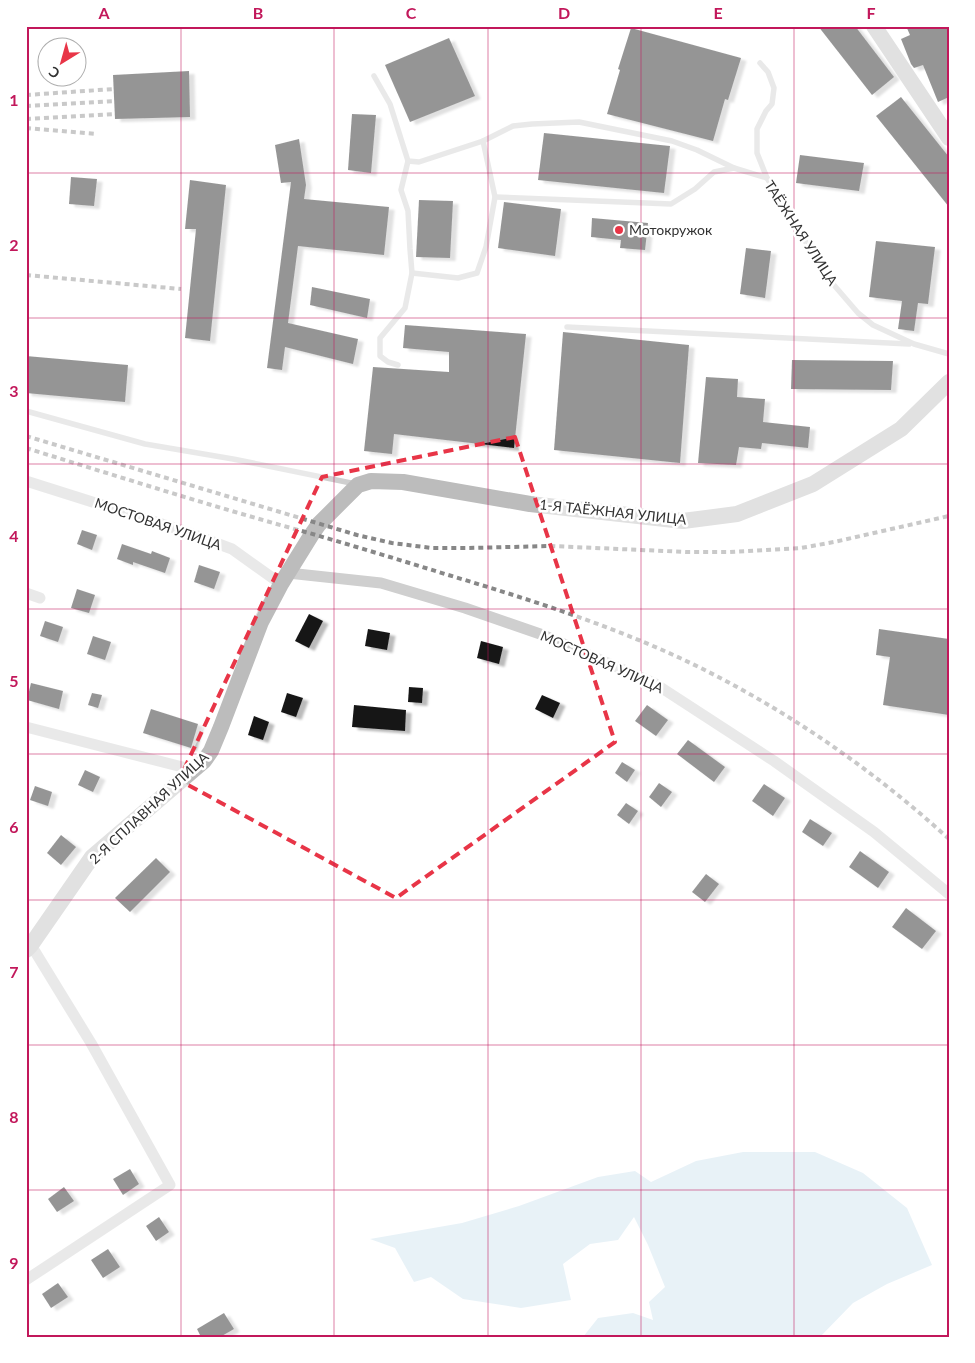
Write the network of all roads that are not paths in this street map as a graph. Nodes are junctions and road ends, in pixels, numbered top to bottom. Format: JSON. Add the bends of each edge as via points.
{"nodes":[{"id":1,"x":874,"y":26,"type":"edge"},
{"id":2,"x":760,"y":63,"type":"dead end"},
{"id":3,"x":374,"y":76,"type":"dead end"},
{"id":4,"x":949,"y":138,"type":"edge"},
{"id":5,"x":483,"y":141,"type":"junction"},
{"id":6,"x":408,"y":161,"type":"junction"},
{"id":7,"x":734,"y":168,"type":"junction"},
{"id":8,"x":767,"y":178,"type":"junction"},
{"id":9,"x":495,"y":197,"type":"junction"},
{"id":10,"x":412,"y":272,"type":"junction"},
{"id":11,"x":567,"y":327,"type":"dead end"},
{"id":12,"x":914,"y":344,"type":"junction"},
{"id":13,"x":949,"y":354,"type":"edge"},
{"id":14,"x":398,"y":365,"type":"dead end"},
{"id":15,"x":949,"y":382,"type":"edge"},
{"id":16,"x":26,"y":410,"type":"edge"},
{"id":17,"x":26,"y":480,"type":"edge"},
{"id":18,"x":358,"y":485,"type":"junction"},
{"id":19,"x":284,"y":579,"type":"junction"},
{"id":20,"x":26,"y":593,"type":"edge"},
{"id":21,"x":40,"y":598,"type":"dead end"},
{"id":22,"x":26,"y":727,"type":"edge"},
{"id":23,"x":194,"y":770,"type":"junction"},
{"id":24,"x":949,"y":894,"type":"edge"},
{"id":25,"x":29,"y":948,"type":"edge"},
{"id":26,"x":26,"y":1280,"type":"edge"}],
"edges":[{"from":1,"to":4,"type":"street"},
{"from":2,"to":8,"type":"lane","via":[[768,72],[774,88],[772,104],[757,129],[757,153]]},
{"from":3,"to":6,"type":"lane","via":[[390,104]]},
{"from":5,"to":6,"type":"lane","name":"ТАЁЖНАЯ УЛИЦА","via":[[419,162]]},
{"from":5,"to":7,"type":"lane","name":"ТАЁЖНАЯ УЛИЦА","via":[[512,126],[580,122],[672,141]]},
{"from":5,"to":9,"type":"lane"},
{"from":6,"to":10,"type":"lane","via":[[401,190],[408,211]]},
{"from":7,"to":8,"type":"lane","name":"ТАЁЖНАЯ УЛИЦА"},
{"from":7,"to":9,"type":"lane","via":[[714,172],[672,204]]},
{"from":8,"to":12,"type":"lane","name":"ТАЁЖНАЯ УЛИЦА","via":[[827,278],[873,325]]},
{"from":9,"to":10,"type":"lane","via":[[486,247],[477,273],[458,278]]},
{"from":10,"to":14,"type":"lane","via":[[405,308],[380,338],[380,356]]},
{"from":11,"to":12,"type":"lane"},
{"from":12,"to":13,"type":"lane","name":"ТАЁЖНАЯ УЛИЦА"},
{"from":15,"to":18,"type":"street","name":"1-Я ТАЁЖНАЯ УЛИЦА","via":[[901,429],[813,484],[737,514],[683,521],[530,504],[403,482],[371,481]]},
{"from":16,"to":18,"type":"lane","via":[[145,444]]},
{"from":17,"to":19,"type":"street","name":"МОСТОВАЯ УЛИЦА","via":[[232,549]]},
{"from":18,"to":19,"type":"street","name":"2-Я СПЛАВНАЯ УЛИЦА","via":[[319,524]]},
{"from":19,"to":23,"type":"street","name":"2-Я СПЛАВНАЯ УЛИЦА","via":[[261,622],[210,751]]},
{"from":19,"to":24,"type":"street","name":"МОСТОВАЯ УЛИЦА","via":[[381,583],[543,635],[654,682],[874,832]]},
{"from":20,"to":21,"type":"street"},
{"from":22,"to":23,"type":"street"},
{"from":23,"to":25,"type":"street","name":"2-Я СПЛАВНАЯ УЛИЦА","via":[[92,857]]},
{"from":25,"to":26,"type":"street","name":"2-Я СПЛАВНАЯ УЛИЦА","via":[[91,1043],[170,1185]]}]}
